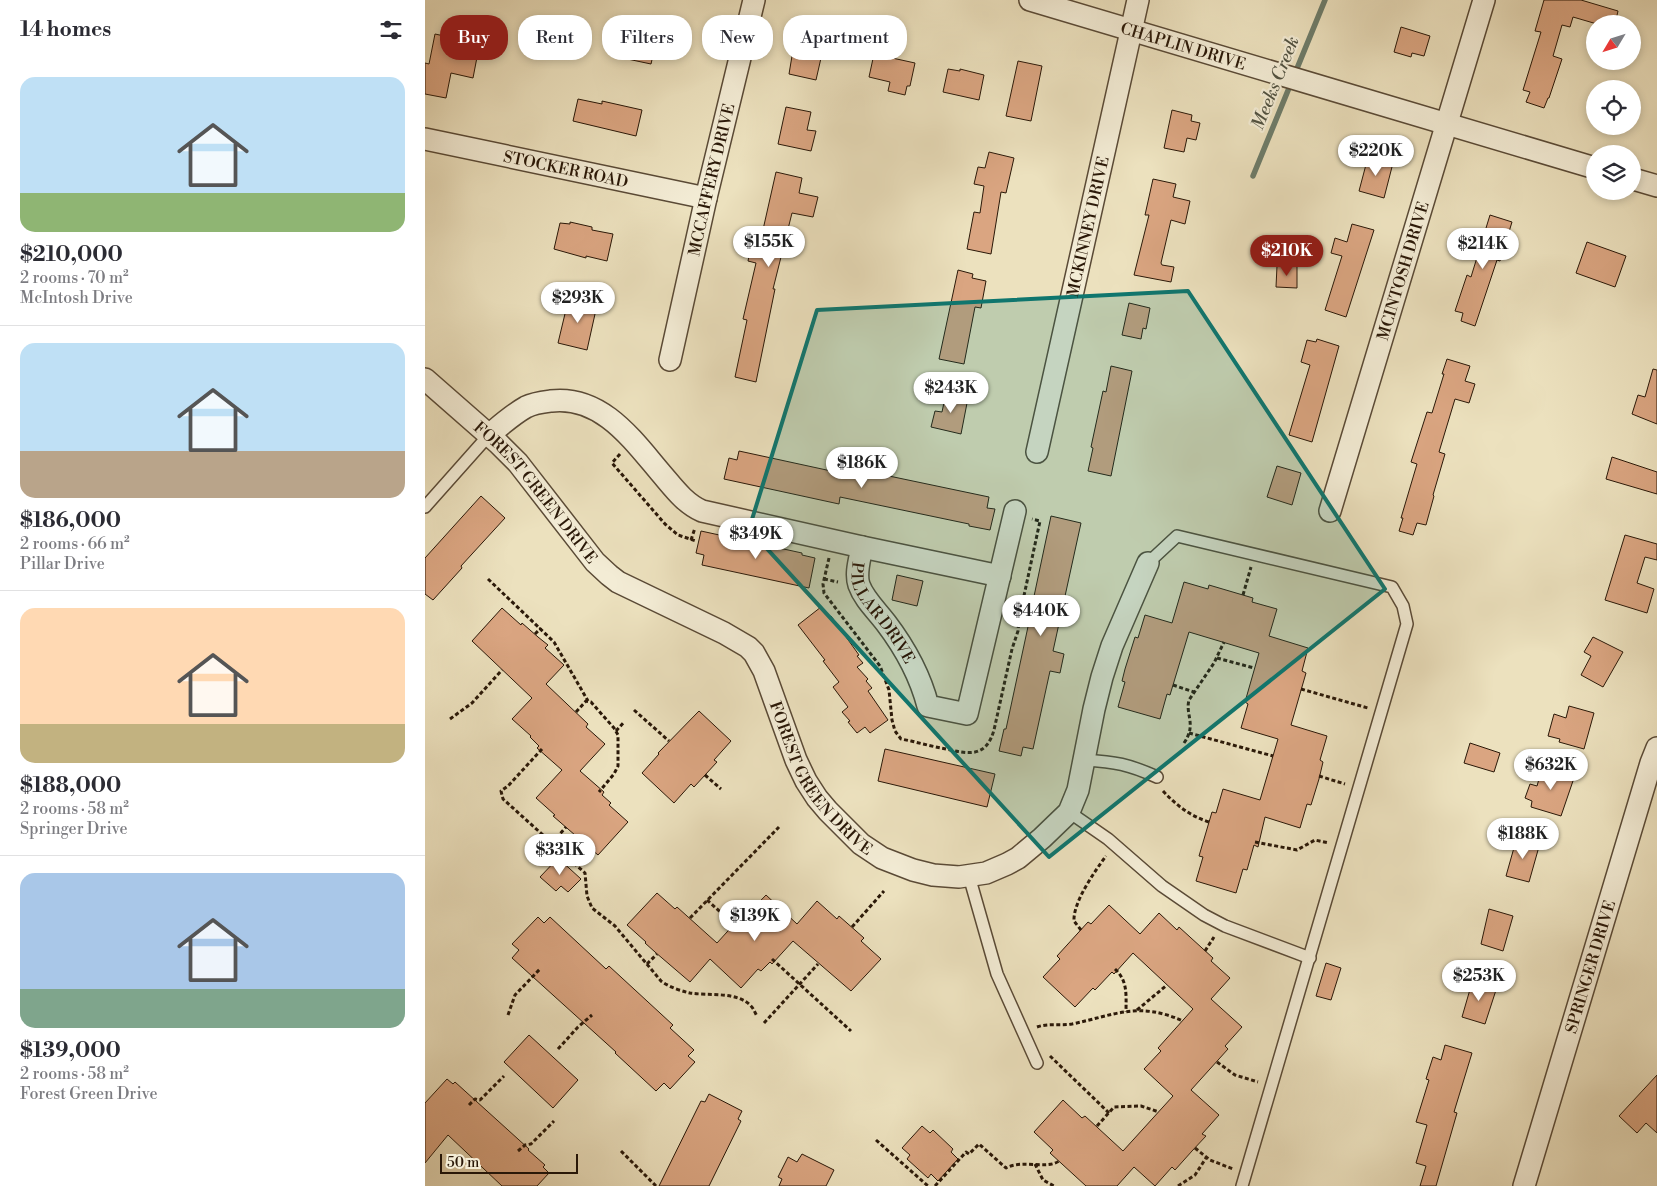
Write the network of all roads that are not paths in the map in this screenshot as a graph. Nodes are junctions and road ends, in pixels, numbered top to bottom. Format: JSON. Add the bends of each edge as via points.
{"nodes":[{"id":1,"x":754,"y":0,"type":"edge"},
{"id":2,"x":1030,"y":0,"type":"edge"},
{"id":3,"x":1138,"y":0,"type":"edge"},
{"id":4,"x":1484,"y":0,"type":"edge"},
{"id":5,"x":1131,"y":30,"type":"junction"},
{"id":6,"x":1447,"y":124,"type":"junction"},
{"id":7,"x":425,"y":139,"type":"edge"},
{"id":8,"x":1586,"y":165,"type":"edge"},
{"id":9,"x":1641,"y":181,"type":"edge"},
{"id":10,"x":1657,"y":186,"type":"edge"},
{"id":11,"x":706,"y":198,"type":"junction"},
{"id":12,"x":670,"y":360,"type":"dead end"},
{"id":13,"x":425,"y":379,"type":"edge"},
{"id":14,"x":489,"y":435,"type":"junction"},
{"id":15,"x":1037,"y":452,"type":"dead end"},
{"id":16,"x":425,"y":507,"type":"edge"},
{"id":17,"x":1330,"y":511,"type":"dead end"},
{"id":18,"x":1015,"y":512,"type":"road end"},
{"id":19,"x":862,"y":546,"type":"junction"},
{"id":20,"x":1148,"y":563,"type":"joint"},
{"id":21,"x":1000,"y":576,"type":"junction"},
{"id":22,"x":1657,"y":748,"type":"edge"},
{"id":23,"x":1084,"y":760,"type":"junction"},
{"id":24,"x":1158,"y":782,"type":"road end"},
{"id":25,"x":1069,"y":812,"type":"junction"},
{"id":26,"x":969,"y":876,"type":"junction"},
{"id":27,"x":1309,"y":958,"type":"junction"},
{"id":28,"x":1037,"y":1063,"type":"dead end"},
{"id":29,"x":1241,"y":1186,"type":"edge"},
{"id":30,"x":1524,"y":1186,"type":"edge"}],
"edges":[{"from":1,"to":11,"type":"street","name":"MCCAFFERY DRIVE"},
{"from":2,"to":5,"type":"street","name":"CHAPLIN DRIVE"},
{"from":3,"to":5,"type":"street","name":"MCKINNEY DRIVE"},
{"from":4,"to":6,"type":"street","name":"MCINTOSH DRIVE"},
{"from":5,"to":6,"type":"street","name":"CHAPLIN DRIVE"},
{"from":5,"to":15,"type":"street","name":"MCKINNEY DRIVE"},
{"from":6,"to":8,"type":"street","name":"CHAPLIN DRIVE"},
{"from":6,"to":17,"type":"street","name":"MCINTOSH DRIVE"},
{"from":7,"to":11,"type":"street","name":"STOCKER ROAD"},
{"from":9,"to":10,"type":"street"},
{"from":11,"to":12,"type":"street","name":"MCCAFFERY DRIVE"},
{"from":13,"to":14,"type":"street","name":"FOREST GREEN DRIVE"},
{"from":14,"to":16,"type":"lane"},
{"from":14,"to":19,"type":"street","name":"PILLAR DRIVE","via":[[527,407],[560,400],[579,402],[595,408],[623,429],[692,507]]},
{"from":14,"to":26,"type":"street","name":"FOREST GREEN DRIVE","via":[[518,463],[595,562],[609,575],[724,633],[754,653],[806,781],[823,805],[861,844],[882,858],[913,870],[946,877]]},
{"from":18,"to":21,"type":"street","name":"PILLAR DRIVE"},
{"from":19,"to":21,"type":"street"},
{"from":19,"to":21,"type":"street","name":"PILLAR DRIVE","via":[[857,576],[859,585],[903,647],[919,678],[928,706],[967,714]]},
{"from":20,"to":23,"type":"street","name":"FOREST GREEN DRIVE","via":[[1112,646]]},
{"from":20,"to":27,"type":"lane","via":[[1177,536],[1392,587],[1403,606],[1407,624]]},
{"from":22,"to":30,"type":"street","name":"SPRINGER DRIVE"},
{"from":23,"to":24,"type":"lane","via":[[1133,766]]},
{"from":23,"to":25,"type":"street","name":"FOREST GREEN DRIVE","via":[[1078,790]]},
{"from":25,"to":26,"type":"street","name":"FOREST GREEN DRIVE","via":[[1018,858],[998,869]]},
{"from":25,"to":27,"type":"lane","via":[[1204,915]]},
{"from":26,"to":28,"type":"lane","via":[[997,974]]},
{"from":27,"to":29,"type":"lane"}]}
